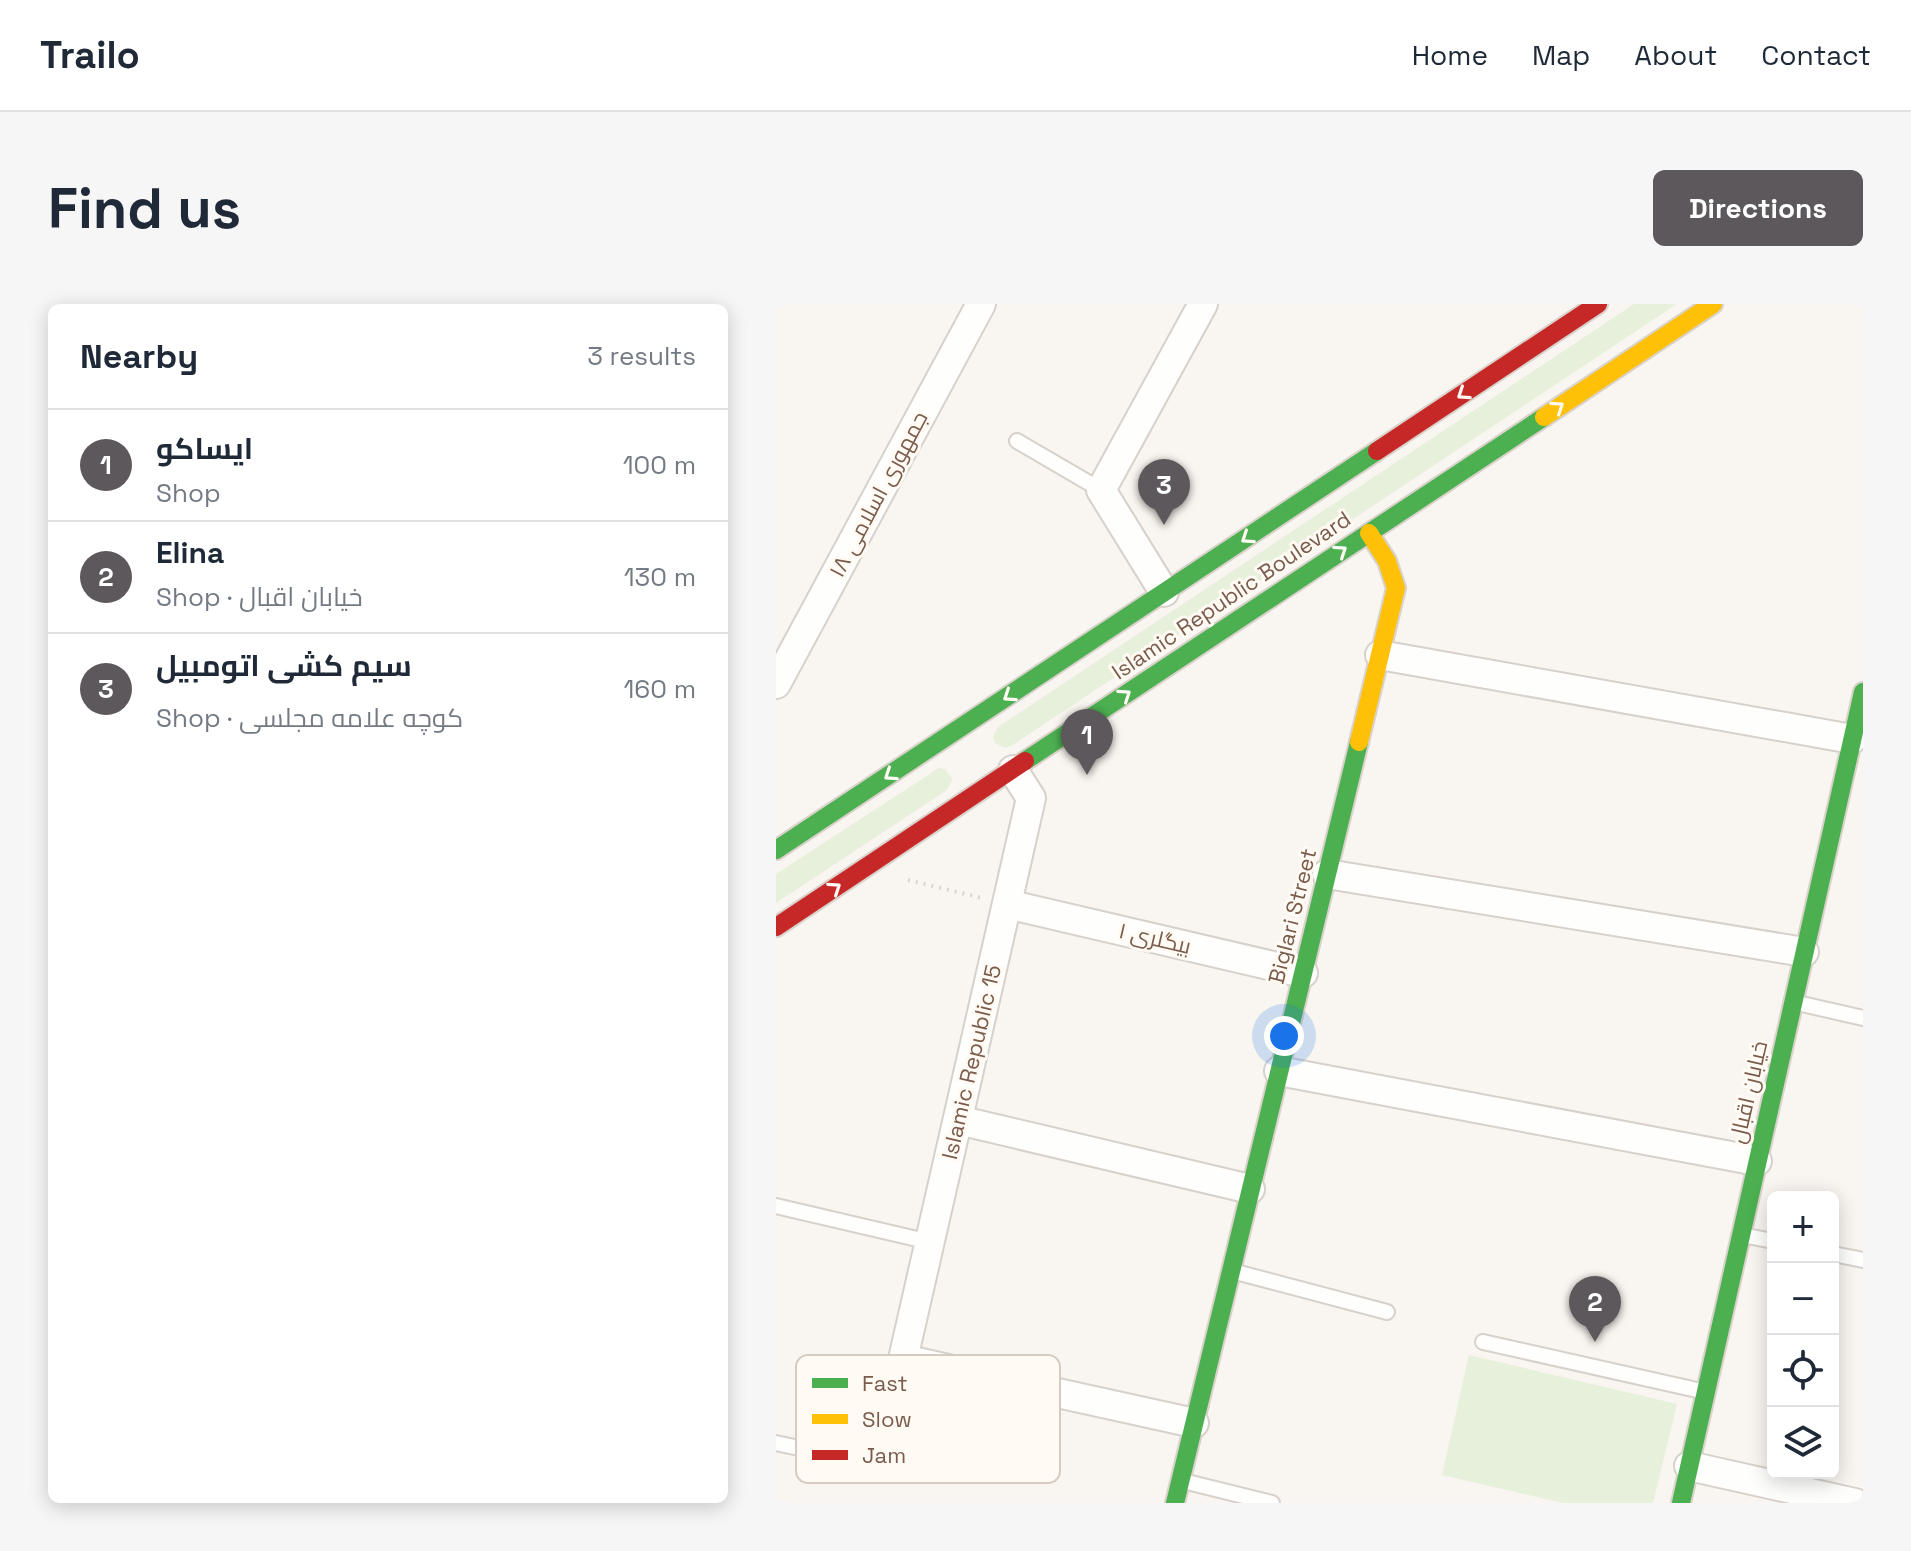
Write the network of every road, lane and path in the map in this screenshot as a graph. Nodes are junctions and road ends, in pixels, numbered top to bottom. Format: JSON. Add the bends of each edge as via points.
{"nodes":[{"id":1,"x":981,"y":304,"type":"edge"},
{"id":2,"x":1203,"y":304,"type":"edge"},
{"id":3,"x":1598,"y":304,"type":"edge"},
{"id":4,"x":1713,"y":304,"type":"edge"},
{"id":5,"x":1017,"y":441,"type":"dead end"},
{"id":6,"x":1101,"y":490,"type":"junction"},
{"id":7,"x":1369,"y":533,"type":"junction"},
{"id":8,"x":1164,"y":592,"type":"junction"},
{"id":9,"x":1380,"y":655,"type":"junction"},
{"id":10,"x":776,"y":684,"type":"edge"},
{"id":11,"x":1863,"y":692,"type":"edge"},
{"id":12,"x":1852,"y":739,"type":"junction"},
{"id":13,"x":978,"y":767,"type":"dead end"},
{"id":14,"x":1001,"y":777,"type":"junction"},
{"id":15,"x":1844,"y":778,"type":"junction"},
{"id":16,"x":1863,"y":781,"type":"edge"},
{"id":17,"x":776,"y":850,"type":"edge"},
{"id":18,"x":1327,"y":874,"type":"junction"},
{"id":19,"x":908,"y":880,"type":"dead end"},
{"id":20,"x":1007,"y":904,"type":"junction"},
{"id":21,"x":776,"y":927,"type":"edge"},
{"id":22,"x":1804,"y":952,"type":"junction"},
{"id":23,"x":1303,"y":973,"type":"junction"},
{"id":24,"x":1793,"y":1002,"type":"junction"},
{"id":25,"x":1863,"y":1018,"type":"edge"},
{"id":26,"x":1279,"y":1071,"type":"junction"},
{"id":27,"x":958,"y":1120,"type":"junction"},
{"id":28,"x":1757,"y":1161,"type":"junction"},
{"id":29,"x":1250,"y":1189,"type":"junction"},
{"id":30,"x":776,"y":1206,"type":"edge"},
{"id":31,"x":1741,"y":1235,"type":"junction"},
{"id":32,"x":1767,"y":1240,"type":"edge"},
{"id":33,"x":930,"y":1242,"type":"junction"},
{"id":34,"x":1839,"y":1255,"type":"edge"},
{"id":35,"x":1863,"y":1260,"type":"edge"},
{"id":36,"x":1231,"y":1270,"type":"junction"},
{"id":37,"x":1387,"y":1312,"type":"dead end"},
{"id":38,"x":1483,"y":1342,"type":"dead end"},
{"id":39,"x":904,"y":1355,"type":"edge"},
{"id":40,"x":1706,"y":1392,"type":"junction"},
{"id":41,"x":1060,"y":1394,"type":"edge"},
{"id":42,"x":1194,"y":1423,"type":"junction"},
{"id":43,"x":776,"y":1443,"type":"edge"},
{"id":44,"x":796,"y":1447,"type":"edge"},
{"id":45,"x":1689,"y":1466,"type":"junction"},
{"id":46,"x":1180,"y":1480,"type":"junction"},
{"id":47,"x":1175,"y":1503,"type":"edge"},
{"id":48,"x":1272,"y":1503,"type":"edge"},
{"id":49,"x":1681,"y":1503,"type":"edge"},
{"id":50,"x":1855,"y":1503,"type":"edge"}],
"edges":[{"from":1,"to":10,"type":"street","name":"جمهوری اسلامی ۱۸"},
{"from":2,"to":6,"type":"street"},
{"from":3,"to":8,"type":"main road","name":"Islamic Republic Boulevard","one_way":true},
{"from":7,"to":4,"type":"main road","name":"Islamic Republic Boulevard","one_way":true},
{"from":5,"to":6,"type":"lane"},
{"from":6,"to":8,"type":"street"},
{"from":7,"to":9,"type":"main road","name":"Biglari Street","via":[[1396,588]]},
{"from":14,"to":7,"type":"main road","name":"Islamic Republic Boulevard","one_way":true},
{"from":8,"to":17,"type":"main road","name":"Islamic Republic Boulevard","one_way":true,"via":[[959,738]]},
{"from":9,"to":12,"type":"street"},
{"from":9,"to":18,"type":"main road","name":"Biglari Street"},
{"from":11,"to":12,"type":"main road","name":"خیابان اقبال"},
{"from":12,"to":15,"type":"main road","name":"خیابان اقبال"},
{"from":13,"to":14,"type":"main road"},
{"from":14,"to":20,"type":"street","name":"Islamic Republic 15","via":[[1031,798]]},
{"from":21,"to":14,"type":"main road","name":"Islamic Republic Boulevard","one_way":true},
{"from":15,"to":16,"type":"lane"},
{"from":15,"to":22,"type":"main road","name":"خیابان اقبال"},
{"from":18,"to":22,"type":"street"},
{"from":18,"to":23,"type":"main road","name":"Biglari Street"},
{"from":19,"to":20,"type":"path"},
{"from":20,"to":23,"type":"street","name":"بیگلری ۱"},
{"from":20,"to":27,"type":"street","name":"Islamic Republic 15"},
{"from":22,"to":24,"type":"main road","name":"خیابان اقبال"},
{"from":23,"to":26,"type":"main road","name":"Biglari Street"},
{"from":24,"to":25,"type":"lane"},
{"from":24,"to":28,"type":"main road","name":"خیابان اقبال"},
{"from":26,"to":28,"type":"street"},
{"from":26,"to":29,"type":"main road","name":"Biglari Street"},
{"from":27,"to":29,"type":"street"},
{"from":27,"to":33,"type":"street","name":"Islamic Republic 15"},
{"from":28,"to":31,"type":"main road","name":"خیابان اقبال"},
{"from":29,"to":36,"type":"main road","name":"Biglari Street"},
{"from":30,"to":33,"type":"lane"},
{"from":31,"to":32,"type":"lane"},
{"from":31,"to":40,"type":"main road","name":"خیابان اقبال"},
{"from":33,"to":39,"type":"street","name":"Islamic Republic 15"},
{"from":34,"to":35,"type":"lane"},
{"from":36,"to":37,"type":"lane"},
{"from":36,"to":42,"type":"main road","name":"Biglari Street"},
{"from":38,"to":40,"type":"lane"},
{"from":40,"to":45,"type":"main road","name":"خیابان اقبال"},
{"from":41,"to":42,"type":"street","name":"Islamic Republic 15"},
{"from":42,"to":46,"type":"main road","name":"Biglari Street"},
{"from":43,"to":44,"type":"lane"},
{"from":45,"to":49,"type":"main road","name":"خیابان اقبال"},
{"from":45,"to":50,"type":"street"},
{"from":46,"to":47,"type":"main road","name":"Biglari Street"},
{"from":46,"to":48,"type":"lane"}]}
